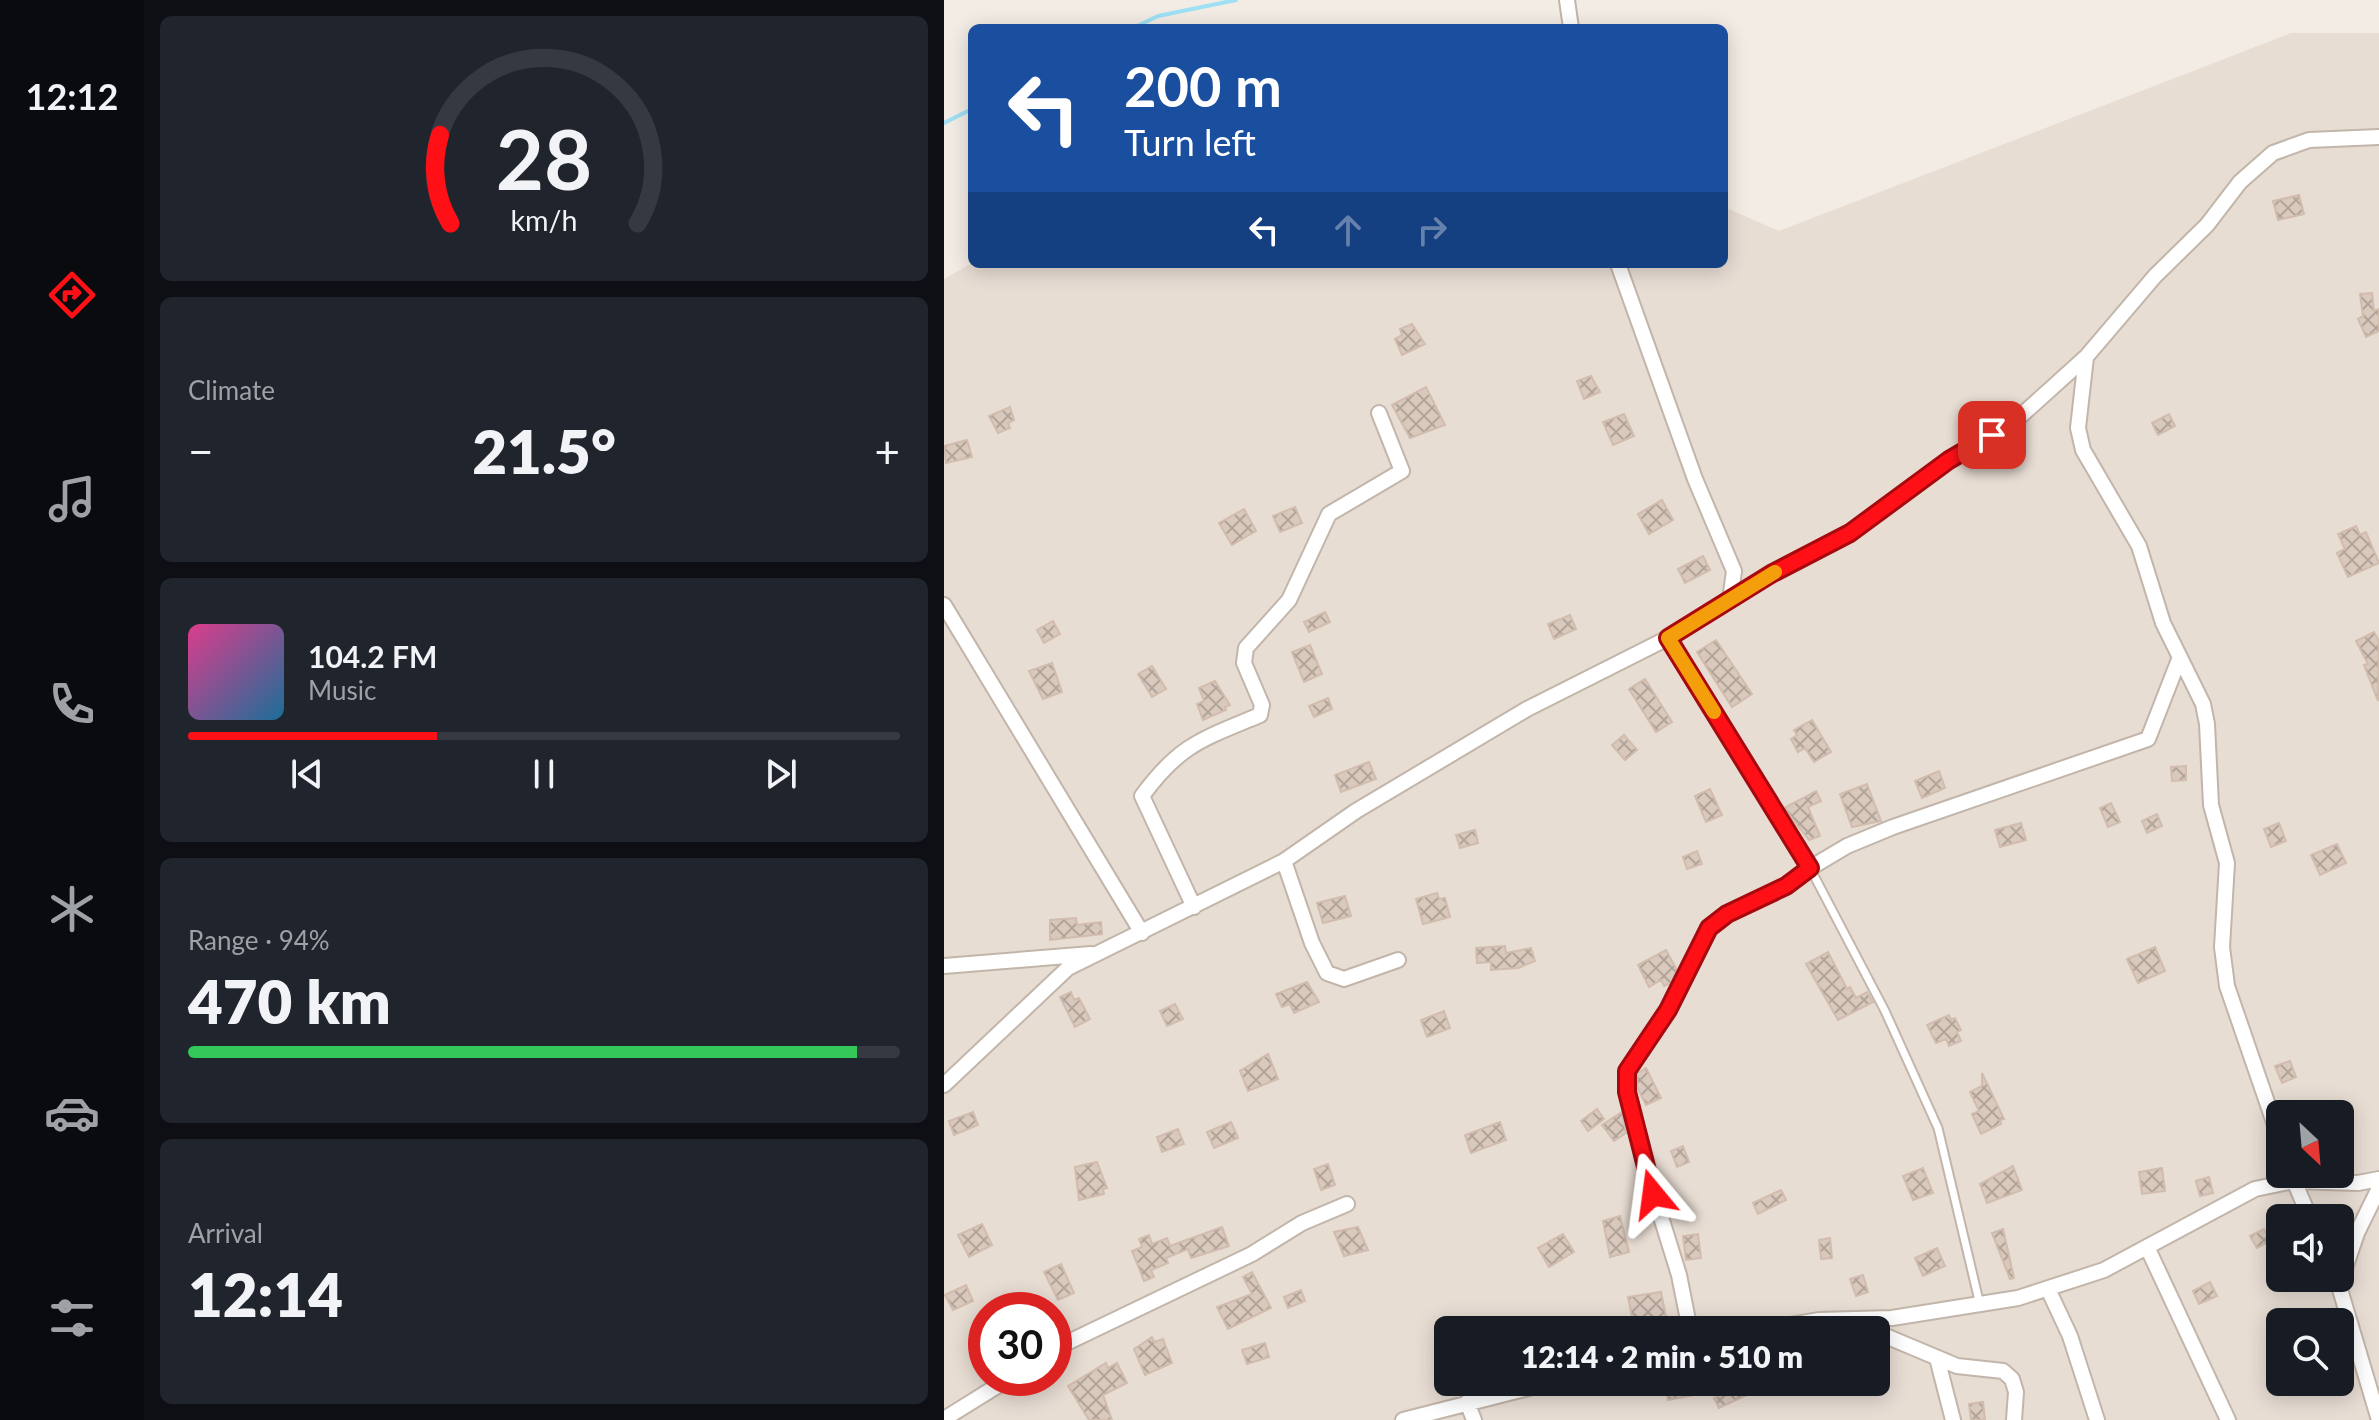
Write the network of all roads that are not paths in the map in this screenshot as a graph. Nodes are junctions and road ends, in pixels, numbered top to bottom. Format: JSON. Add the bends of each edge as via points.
{"nodes":[{"id":1,"x":1567,"y":0,"type":"edge"},
{"id":2,"x":1570,"y":24,"type":"edge"},
{"id":3,"x":2379,"y":137,"type":"edge"},
{"id":4,"x":1619,"y":268,"type":"edge"},
{"id":5,"x":2086,"y":357,"type":"junction"},
{"id":6,"x":1379,"y":413,"type":"dead end"},
{"id":7,"x":1730,"y":600,"type":"junction"},
{"id":8,"x":944,"y":605,"type":"edge"},
{"id":9,"x":1668,"y":638,"type":"junction"},
{"id":10,"x":2180,"y":657,"type":"junction"},
{"id":11,"x":1284,"y":861,"type":"junction"},
{"id":12,"x":1810,"y":868,"type":"junction"},
{"id":13,"x":1194,"y":907,"type":"junction"},
{"id":14,"x":1142,"y":933,"type":"junction"},
{"id":15,"x":1100,"y":954,"type":"junction"},
{"id":16,"x":1398,"y":960,"type":"dead end"},
{"id":17,"x":944,"y":966,"type":"edge"},
{"id":18,"x":944,"y":1085,"type":"edge"},
{"id":19,"x":2266,"y":1100,"type":"edge"},
{"id":20,"x":2379,"y":1179,"type":"edge"},
{"id":21,"x":2354,"y":1183,"type":"edge"},
{"id":22,"x":2266,"y":1185,"type":"edge"},
{"id":23,"x":2379,"y":1188,"type":"edge"},
{"id":24,"x":1347,"y":1204,"type":"dead end"},
{"id":25,"x":2354,"y":1241,"type":"edge"},
{"id":26,"x":2148,"y":1249,"type":"junction"},
{"id":27,"x":2048,"y":1289,"type":"junction"},
{"id":28,"x":2341,"y":1292,"type":"edge"},
{"id":29,"x":1980,"y":1305,"type":"junction"},
{"id":30,"x":1687,"y":1316,"type":"edge"},
{"id":31,"x":1890,"y":1318,"type":"edge"},
{"id":32,"x":1890,"y":1338,"type":"edge"},
{"id":33,"x":1072,"y":1340,"type":"edge"},
{"id":34,"x":1937,"y":1358,"type":"junction"},
{"id":35,"x":981,"y":1396,"type":"edge"},
{"id":36,"x":1492,"y":1396,"type":"edge"},
{"id":37,"x":1467,"y":1402,"type":"junction"},
{"id":38,"x":944,"y":1419,"type":"edge"},
{"id":39,"x":1403,"y":1420,"type":"edge"},
{"id":40,"x":1474,"y":1420,"type":"edge"},
{"id":41,"x":1953,"y":1420,"type":"edge"},
{"id":42,"x":2014,"y":1420,"type":"edge"},
{"id":43,"x":2097,"y":1420,"type":"edge"},
{"id":44,"x":2228,"y":1420,"type":"edge"},
{"id":45,"x":2379,"y":1420,"type":"edge"}],
"edges":[{"from":1,"to":2,"type":"street"},
{"from":3,"to":5,"type":"street","via":[[2309,140],[2259,163]]},
{"from":4,"to":7,"type":"street","via":[[1734,571]]},
{"from":5,"to":7,"type":"street","via":[[2014,422],[1949,460],[1850,533]]},
{"from":5,"to":10,"type":"street","via":[[2078,428],[2083,450],[2139,546],[2163,623]]},
{"from":6,"to":13,"type":"street","via":[[1402,471],[1329,514],[1289,600],[1246,648],[1244,663],[1262,705],[1260,715],[1191,743],[1165,765],[1142,796]]},
{"from":7,"to":9,"type":"street"},
{"from":8,"to":14,"type":"street"},
{"from":9,"to":11,"type":"street","via":[[1527,709],[1356,811]]},
{"from":9,"to":12,"type":"street"},
{"from":10,"to":12,"type":"street","via":[[2148,739],[1893,827]]},
{"from":10,"to":19,"type":"street","via":[[2203,704],[2211,805],[2227,863],[2222,947],[2227,986]]},
{"from":11,"to":13,"type":"street"},
{"from":11,"to":16,"type":"street","via":[[1327,973],[1344,979]]},
{"from":12,"to":29,"type":"lane","via":[[1885,1011],[1938,1128]]},
{"from":12,"to":30,"type":"street","via":[[1709,928],[1668,1010],[1627,1071],[1643,1159]]},
{"from":13,"to":14,"type":"street"},
{"from":14,"to":15,"type":"street"},
{"from":15,"to":17,"type":"street"},
{"from":15,"to":18,"type":"street","via":[[1056,976]]},
{"from":20,"to":21,"type":"street"},
{"from":22,"to":26,"type":"street"},
{"from":23,"to":25,"type":"street"},
{"from":24,"to":33,"type":"street"},
{"from":26,"to":27,"type":"street"},
{"from":26,"to":44,"type":"street"},
{"from":27,"to":29,"type":"street"},
{"from":27,"to":43,"type":"street","via":[[2070,1336]]},
{"from":28,"to":45,"type":"street"},
{"from":29,"to":31,"type":"street"},
{"from":32,"to":34,"type":"street"},
{"from":34,"to":41,"type":"street"},
{"from":34,"to":42,"type":"street","via":[[1970,1369],[2003,1371],[2016,1392]]},
{"from":35,"to":38,"type":"street"},
{"from":36,"to":37,"type":"street"},
{"from":37,"to":39,"type":"street"},
{"from":37,"to":40,"type":"street"}]}
